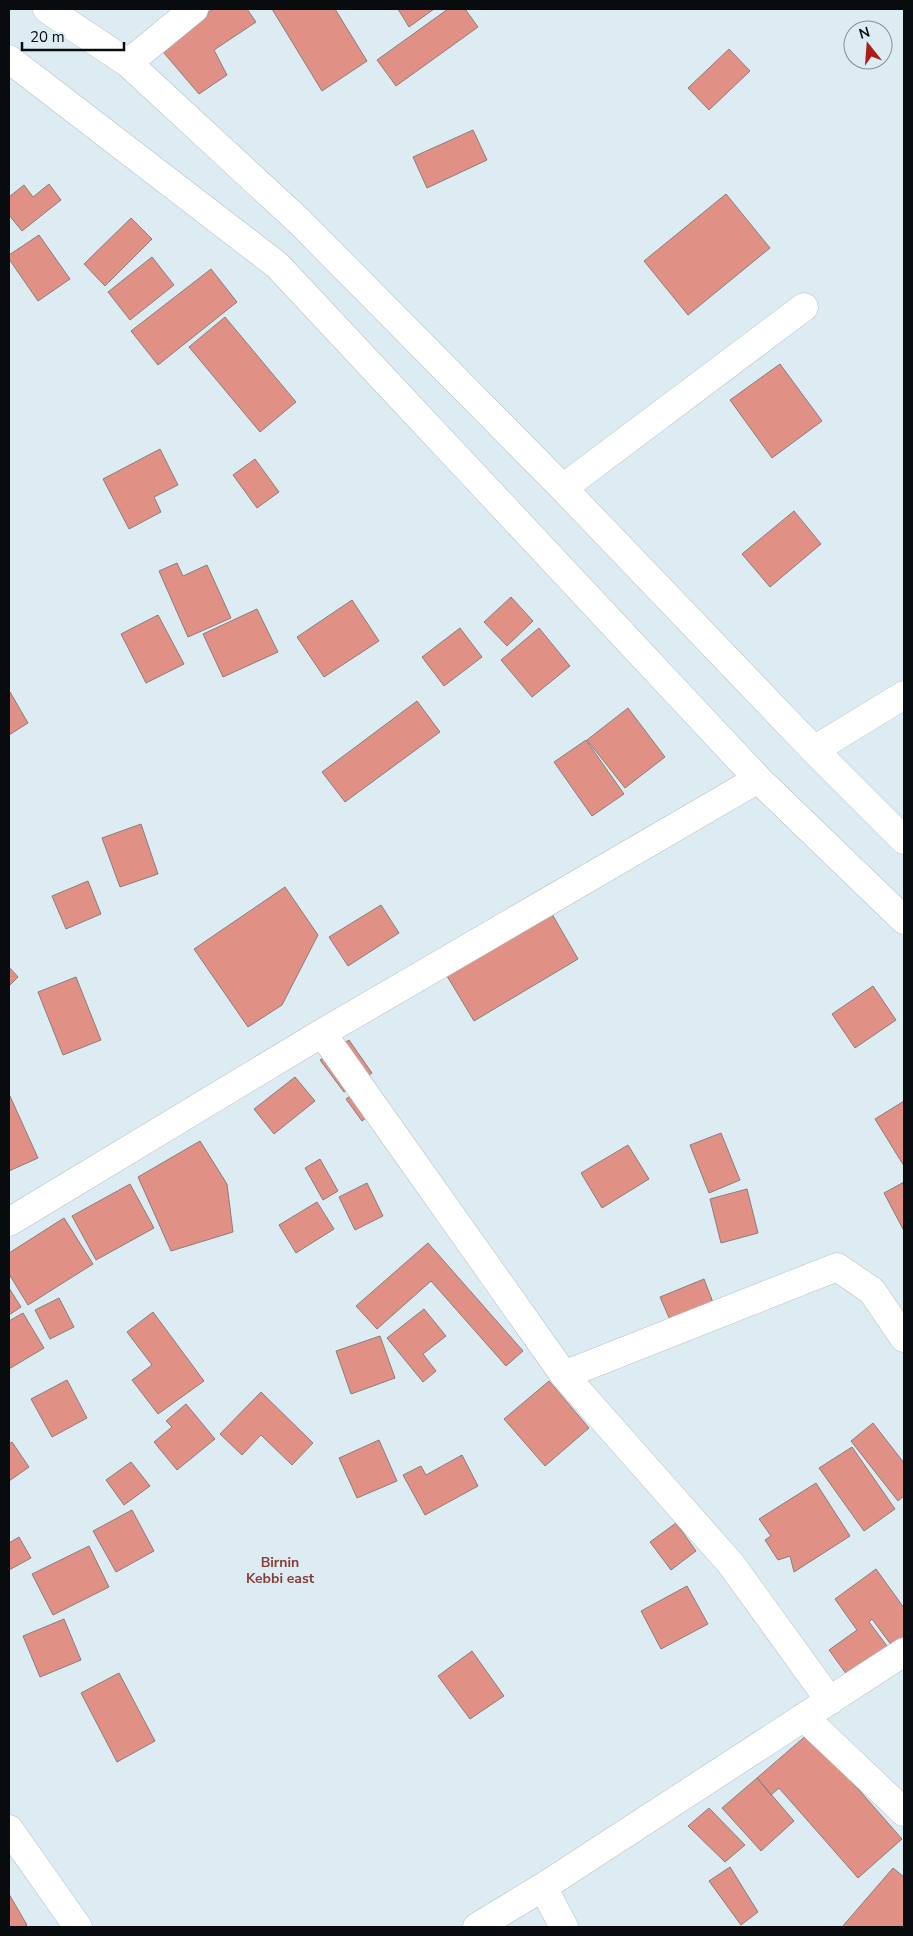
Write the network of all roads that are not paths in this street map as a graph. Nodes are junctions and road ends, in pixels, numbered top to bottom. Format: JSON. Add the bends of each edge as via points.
{"nodes":[{"id":1,"x":47,"y":9,"type":"edge"},
{"id":2,"x":194,"y":9,"type":"edge"},
{"id":3,"x":9,"y":59,"type":"edge"},
{"id":4,"x":128,"y":63,"type":"junction"},
{"id":5,"x":804,"y":307,"type":"dead end"},
{"id":6,"x":563,"y":488,"type":"junction"},
{"id":7,"x":904,"y":695,"type":"edge"},
{"id":8,"x":814,"y":750,"type":"junction"},
{"id":9,"x":758,"y":779,"type":"junction"},
{"id":10,"x":904,"y":840,"type":"edge"},
{"id":11,"x":904,"y":920,"type":"edge"},
{"id":12,"x":322,"y":1033,"type":"junction"},
{"id":13,"x":9,"y":1222,"type":"edge"},
{"id":14,"x":904,"y":1338,"type":"edge"},
{"id":15,"x":564,"y":1375,"type":"junction"},
{"id":16,"x":904,"y":1652,"type":"edge"},
{"id":17,"x":830,"y":1701,"type":"junction"},
{"id":18,"x":804,"y":1717,"type":"junction"},
{"id":19,"x":904,"y":1812,"type":"edge"},
{"id":20,"x":9,"y":1829,"type":"edge"},
{"id":21,"x":543,"y":1887,"type":"junction"},
{"id":22,"x":78,"y":1927,"type":"edge"},
{"id":23,"x":477,"y":1927,"type":"edge"},
{"id":24,"x":564,"y":1927,"type":"edge"}],
"edges":[{"from":1,"to":4,"type":"street"},
{"from":2,"to":4,"type":"street"},
{"from":3,"to":9,"type":"street","via":[[278,265]]},
{"from":4,"to":6,"type":"street","via":[[300,222]]},
{"from":5,"to":6,"type":"street"},
{"from":6,"to":8,"type":"street"},
{"from":7,"to":8,"type":"street"},
{"from":8,"to":10,"type":"street"},
{"from":9,"to":11,"type":"street"},
{"from":9,"to":12,"type":"street"},
{"from":12,"to":13,"type":"street"},
{"from":12,"to":15,"type":"street"},
{"from":14,"to":15,"type":"street","via":[[872,1290],[837,1267]]},
{"from":15,"to":17,"type":"street","via":[[731,1564]]},
{"from":16,"to":17,"type":"street"},
{"from":17,"to":18,"type":"street"},
{"from":18,"to":19,"type":"street"},
{"from":18,"to":21,"type":"street"},
{"from":20,"to":22,"type":"street"},
{"from":21,"to":23,"type":"street"},
{"from":21,"to":24,"type":"street"}]}
